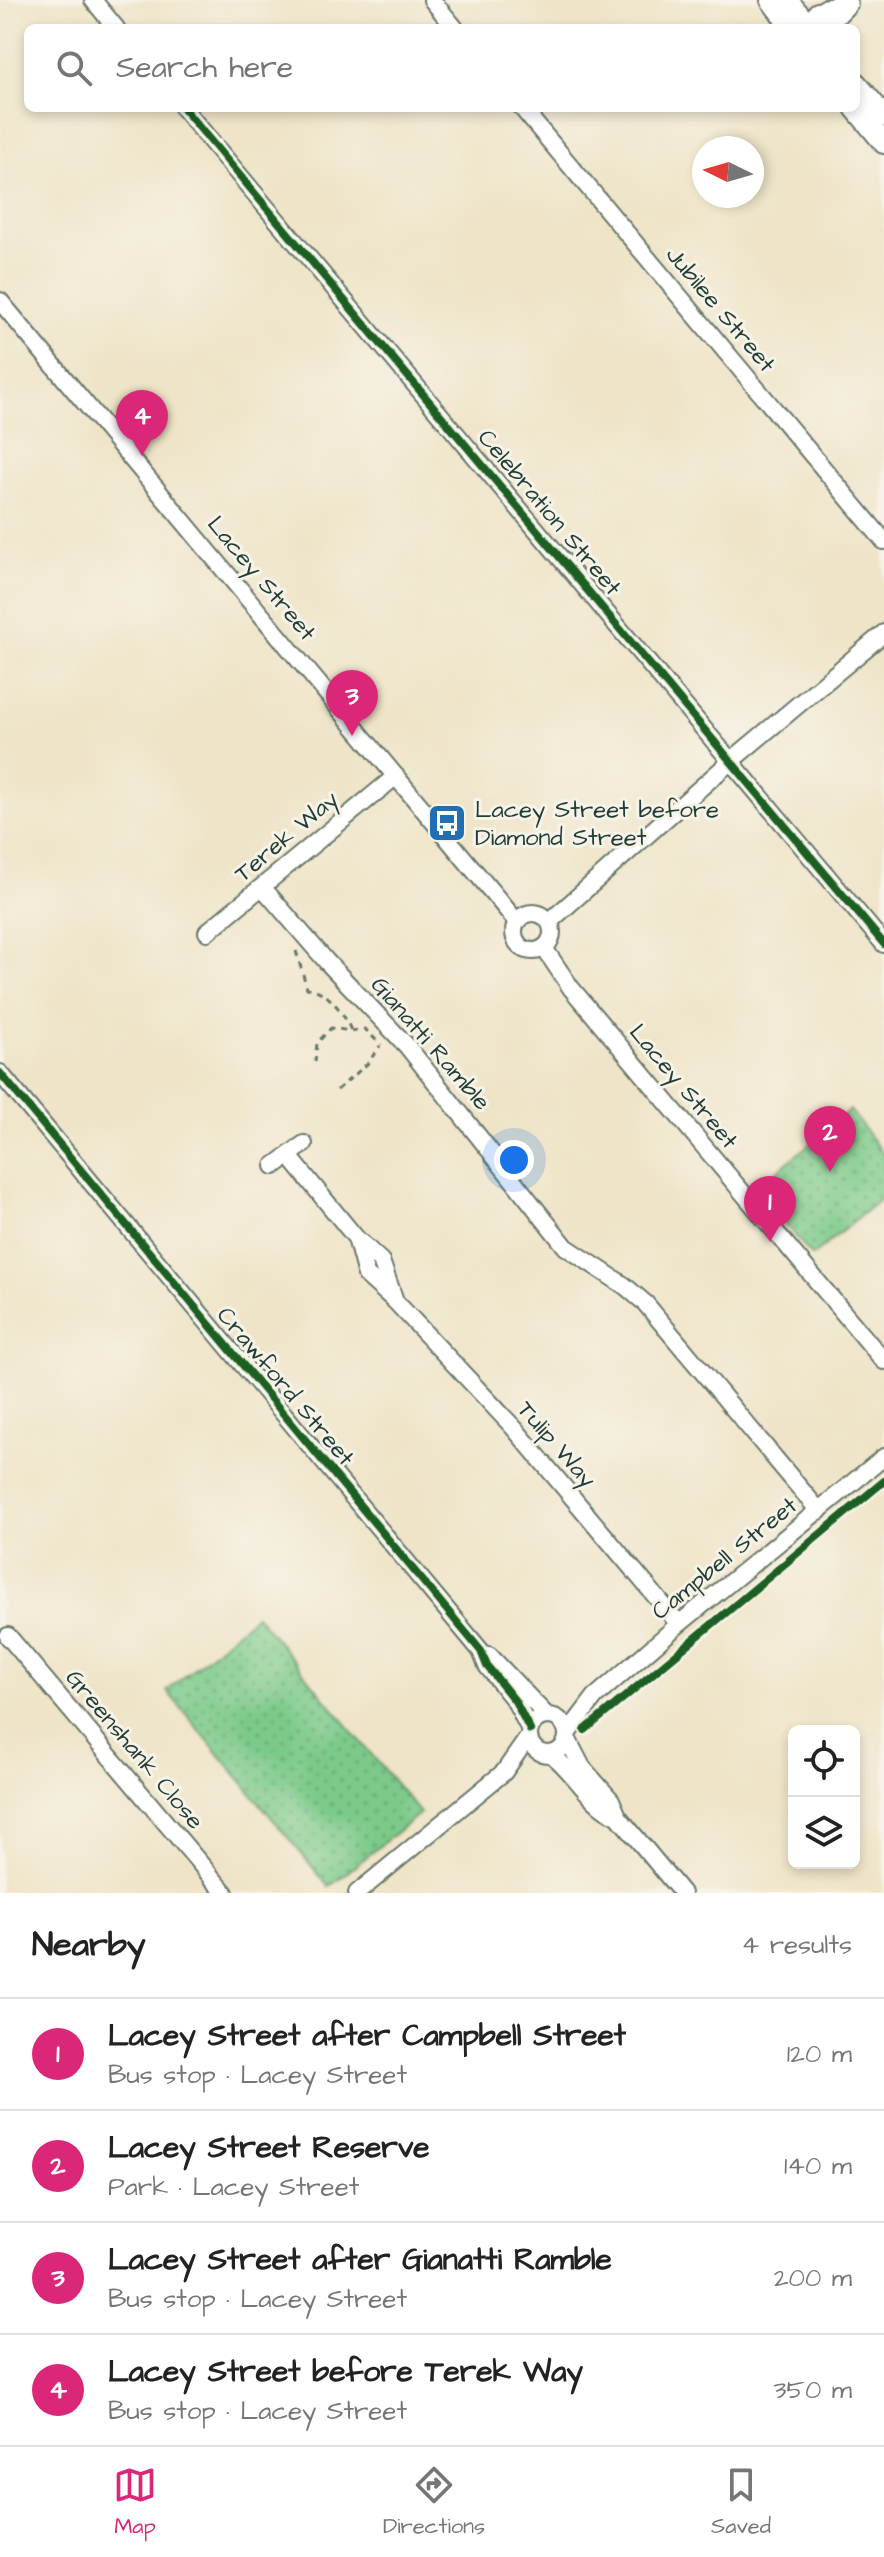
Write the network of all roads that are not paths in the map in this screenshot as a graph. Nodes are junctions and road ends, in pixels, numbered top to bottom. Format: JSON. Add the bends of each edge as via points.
{"nodes":[{"id":1,"x":93,"y":0,"type":"edge"},
{"id":2,"x":432,"y":0,"type":"edge"},
{"id":3,"x":771,"y":0,"type":"edge"},
{"id":4,"x":853,"y":0,"type":"edge"},
{"id":5,"x":790,"y":3,"type":"edge"},
{"id":6,"x":830,"y":19,"type":"edge"},
{"id":7,"x":113,"y":24,"type":"edge"},
{"id":8,"x":452,"y":24,"type":"edge"},
{"id":9,"x":789,"y":24,"type":"edge"},
{"id":10,"x":808,"y":24,"type":"edge"},
{"id":11,"x":814,"y":24,"type":"edge"},
{"id":12,"x":860,"y":91,"type":"edge"},
{"id":13,"x":860,"y":105,"type":"edge"},
{"id":14,"x":186,"y":112,"type":"edge"},
{"id":15,"x":525,"y":112,"type":"edge"},
{"id":16,"x":860,"y":112,"type":"edge"},
{"id":17,"x":880,"y":130,"type":"edge"},
{"id":18,"x":0,"y":301,"type":"edge"},
{"id":19,"x":884,"y":541,"type":"edge"},
{"id":20,"x":884,"y":633,"type":"edge"},
{"id":21,"x":732,"y":760,"type":"junction"},
{"id":22,"x":396,"y":776,"type":"junction"},
{"id":23,"x":263,"y":888,"type":"junction"},
{"id":24,"x":517,"y":922,"type":"junction"},
{"id":25,"x":549,"y":922,"type":"junction"},
{"id":26,"x":207,"y":932,"type":"dead end"},
{"id":27,"x":884,"y":944,"type":"edge"},
{"id":28,"x":544,"y":948,"type":"junction"},
{"id":29,"x":0,"y":1073,"type":"edge"},
{"id":30,"x":304,"y":1144,"type":"dead end"},
{"id":31,"x":289,"y":1156,"type":"junction"},
{"id":32,"x":274,"y":1166,"type":"dead end"},
{"id":33,"x":884,"y":1361,"type":"edge"},
{"id":34,"x":884,"y":1457,"type":"edge"},
{"id":35,"x":819,"y":1511,"type":"junction"},
{"id":36,"x":679,"y":1624,"type":"junction"},
{"id":37,"x":8,"y":1636,"type":"dead end"},
{"id":38,"x":481,"y":1651,"type":"junction"},
{"id":39,"x":595,"y":1697,"type":"junction"},
{"id":40,"x":549,"y":1716,"type":"junction"},
{"id":41,"x":530,"y":1733,"type":"junction"},
{"id":42,"x":567,"y":1736,"type":"junction"},
{"id":43,"x":548,"y":1754,"type":"junction"},
{"id":44,"x":504,"y":1772,"type":"junction"},
{"id":45,"x":618,"y":1816,"type":"junction"},
{"id":46,"x":225,"y":1893,"type":"edge"},
{"id":47,"x":357,"y":1893,"type":"edge"},
{"id":48,"x":682,"y":1893,"type":"edge"}],
"edges":[{"from":1,"to":7,"type":"street"},
{"from":2,"to":8,"type":"street"},
{"from":3,"to":9,"type":"main road"},
{"from":4,"to":6,"type":"street"},
{"from":5,"to":6,"type":"street"},
{"from":5,"to":10,"type":"main road"},
{"from":6,"to":11,"type":"main road","via":[[817,16]]},
{"from":12,"to":17,"type":"main road"},
{"from":13,"to":17,"type":"main road"},
{"from":14,"to":21,"type":"street","name":"Celebration Street"},
{"from":15,"to":19,"type":"street","name":"Jubilee Street"},
{"from":16,"to":17,"type":"main road"},
{"from":18,"to":22,"type":"street","name":"Lacey Street"},
{"from":20,"to":21,"type":"street"},
{"from":21,"to":25,"type":"street"},
{"from":21,"to":27,"type":"street","name":"Celebration Street"},
{"from":22,"to":23,"type":"street","name":"Terek Way"},
{"from":22,"to":24,"type":"street","name":"Lacey Street"},
{"from":23,"to":26,"type":"street","name":"Terek Way"},
{"from":23,"to":35,"type":"street","name":"Gianatti Ramble","via":[[435,1079],[566,1247],[645,1303]]},
{"from":24,"to":25,"type":"street","via":[[528,914]]},
{"from":24,"to":28,"type":"street","via":[[514,933],[523,949]]},
{"from":25,"to":28,"type":"street","via":[[552,931]]},
{"from":28,"to":33,"type":"street","name":"Lacey Street","via":[[571,988]]},
{"from":29,"to":38,"type":"street","name":"Crawford Street"},
{"from":30,"to":31,"type":"street"},
{"from":31,"to":32,"type":"street"},
{"from":31,"to":36,"type":"street","name":"Tulip Way","via":[[356,1238],[366,1275],[514,1428]]},
{"from":34,"to":35,"type":"street","name":"Campbell Street"},
{"from":35,"to":36,"type":"street","name":"Campbell Street"},
{"from":36,"to":39,"type":"street","name":"Campbell Street"},
{"from":37,"to":46,"type":"street","name":"Greenshank Close"},
{"from":38,"to":40,"type":"street","name":"Crawford Street"},
{"from":38,"to":41,"type":"street","name":"Crawford Street"},
{"from":39,"to":40,"type":"street","name":"Campbell Street"},
{"from":39,"to":42,"type":"street","name":"Campbell Street"},
{"from":40,"to":41,"type":"street","via":[[537,1720]]},
{"from":40,"to":42,"type":"street","via":[[563,1722]]},
{"from":41,"to":43,"type":"street","via":[[534,1748]]},
{"from":41,"to":44,"type":"street"},
{"from":42,"to":43,"type":"street","via":[[562,1748]]},
{"from":42,"to":45,"type":"street","via":[[582,1767]]},
{"from":43,"to":44,"type":"street"},
{"from":43,"to":45,"type":"street","via":[[570,1770],[598,1804]]},
{"from":44,"to":47,"type":"street"},
{"from":45,"to":48,"type":"street"}]}
